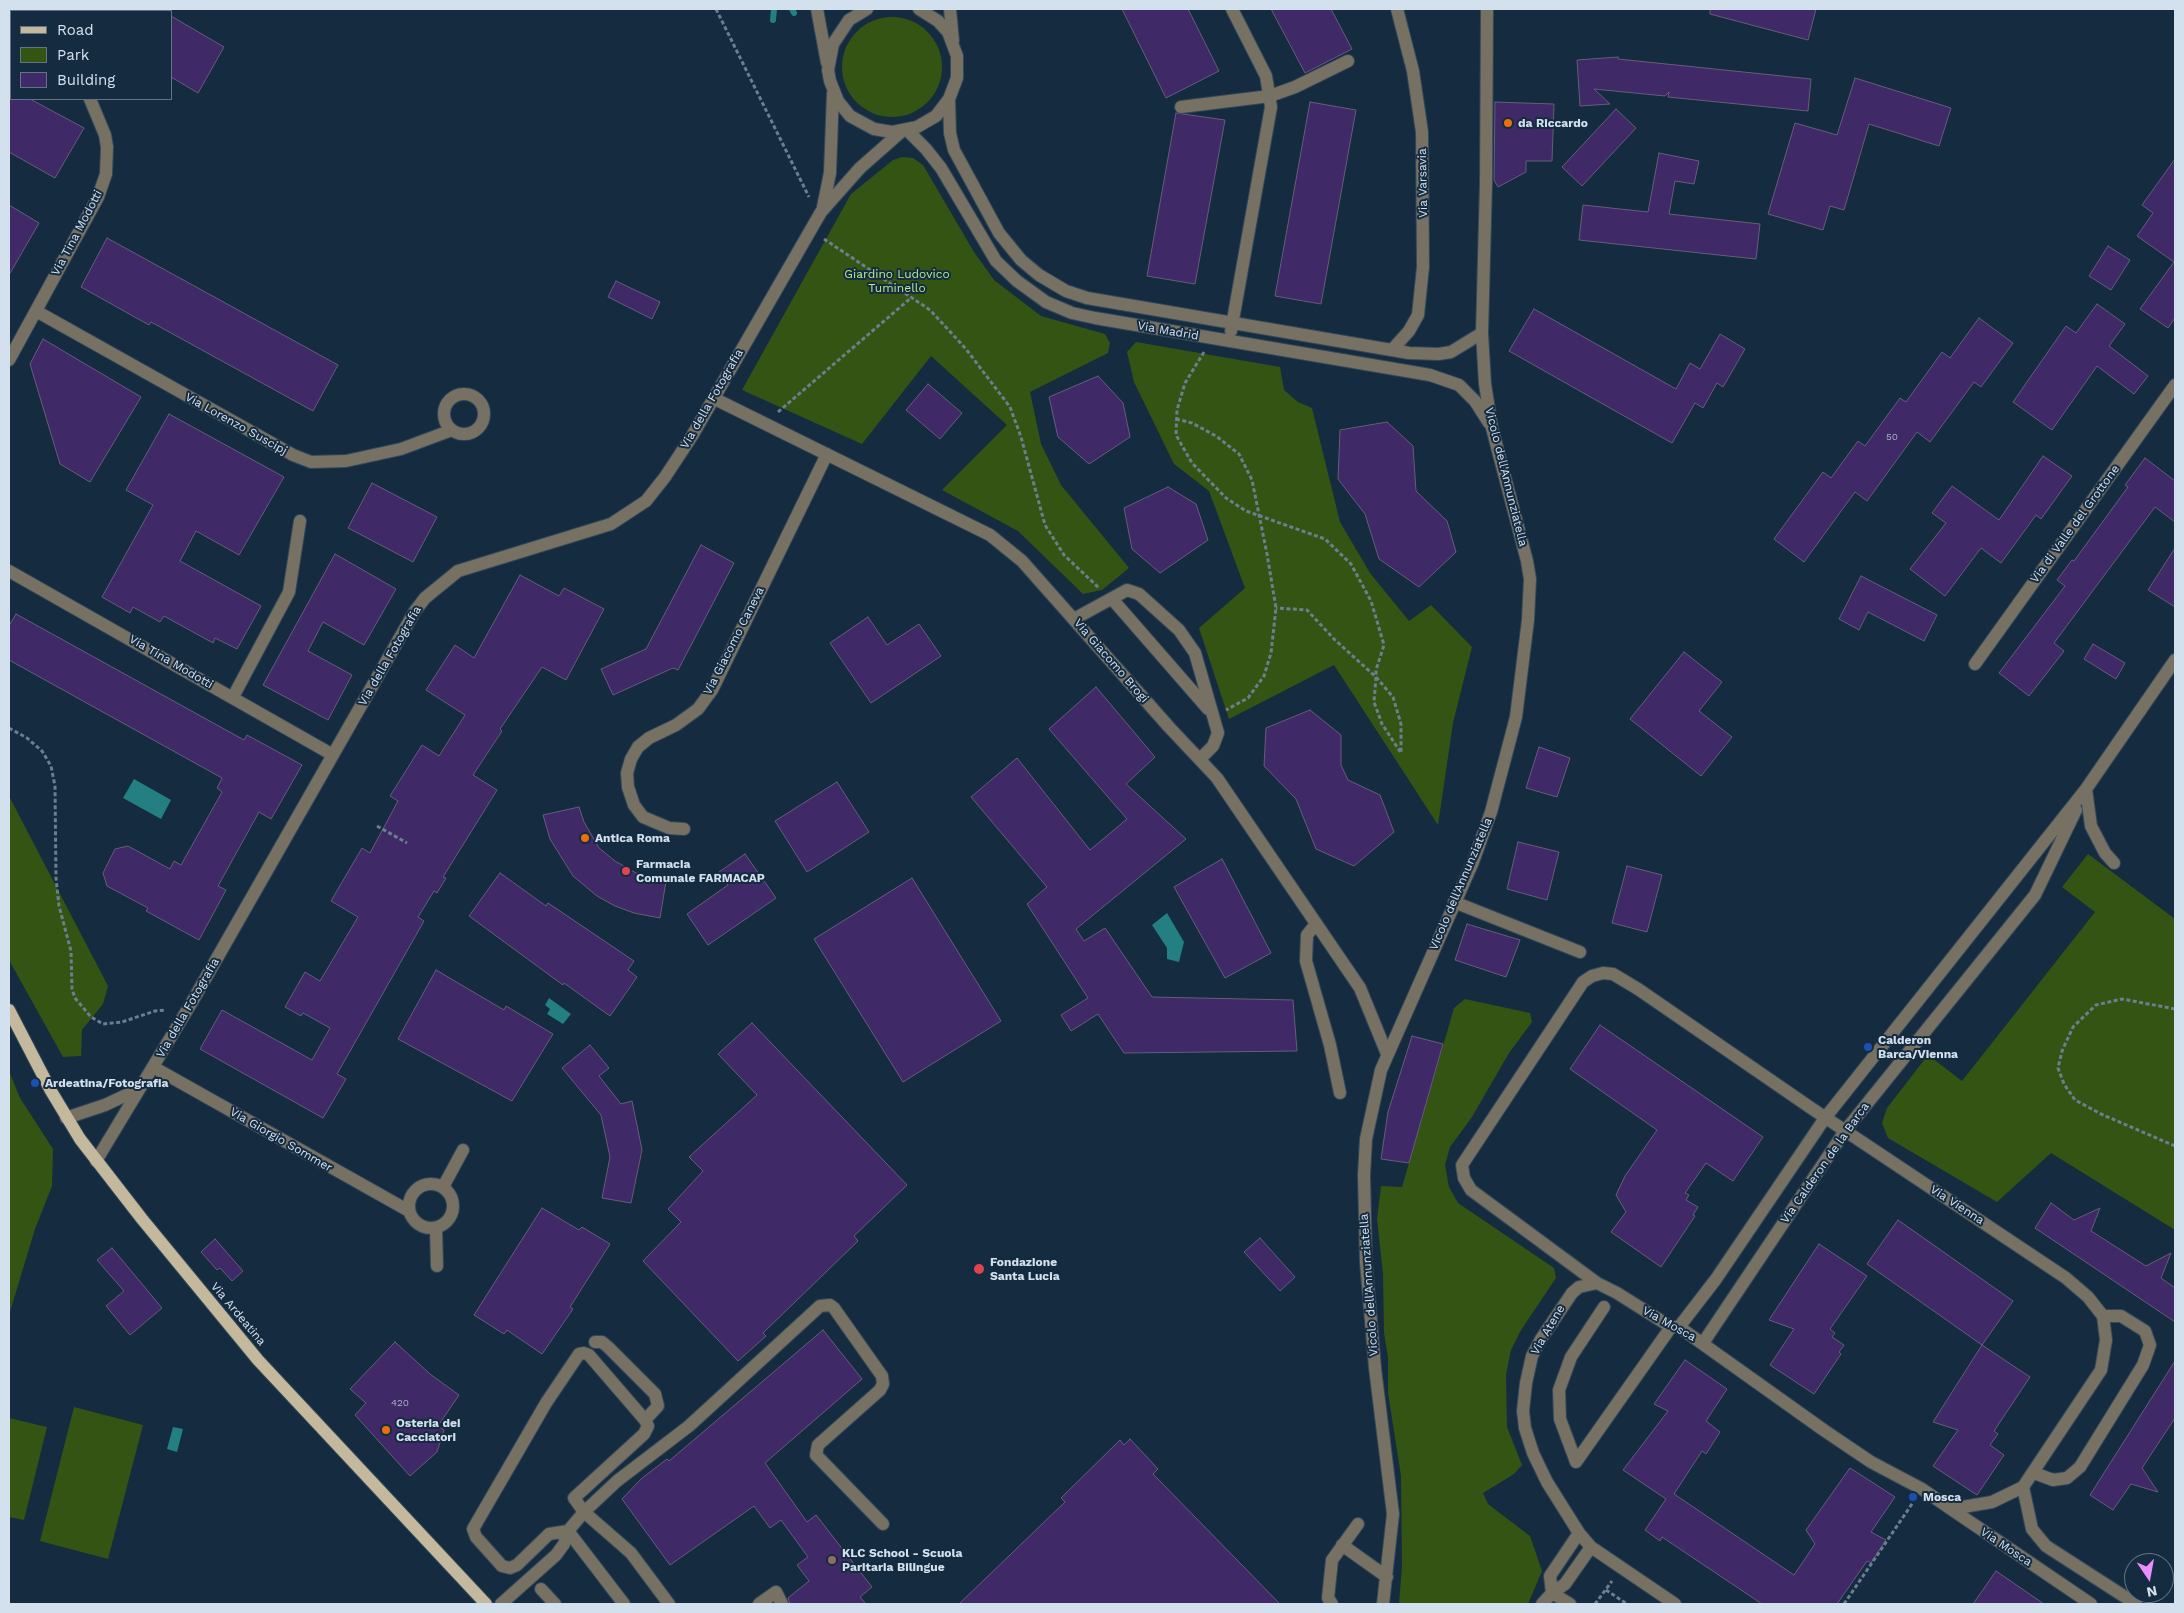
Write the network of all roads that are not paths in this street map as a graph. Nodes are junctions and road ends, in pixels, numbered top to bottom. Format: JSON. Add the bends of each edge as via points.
{"nodes":[{"id":1,"x":817,"y":9,"type":"edge"},
{"id":2,"x":867,"y":9,"type":"edge"},
{"id":3,"x":919,"y":9,"type":"edge"},
{"id":4,"x":950,"y":9,"type":"edge"},
{"id":5,"x":1232,"y":9,"type":"edge"},
{"id":6,"x":1397,"y":9,"type":"edge"},
{"id":7,"x":1487,"y":9,"type":"edge"},
{"id":8,"x":954,"y":46,"type":"junction"},
{"id":9,"x":1348,"y":61,"type":"dead end"},
{"id":10,"x":828,"y":70,"type":"junction"},
{"id":11,"x":833,"y":92,"type":"junction"},
{"id":12,"x":1270,"y":96,"type":"junction"},
{"id":13,"x":949,"y":99,"type":"junction"},
{"id":14,"x":90,"y":100,"type":"edge"},
{"id":15,"x":1181,"y":107,"type":"dead end"},
{"id":16,"x":904,"y":131,"type":"junction"},
{"id":17,"x":821,"y":212,"type":"junction"},
{"id":18,"x":36,"y":311,"type":"junction"},
{"id":19,"x":1232,"y":323,"type":"junction"},
{"id":20,"x":1289,"y":333,"type":"junction"},
{"id":21,"x":1482,"y":333,"type":"junction"},
{"id":22,"x":1230,"y":341,"type":"junction"},
{"id":23,"x":1392,"y":350,"type":"junction"},
{"id":24,"x":1286,"y":352,"type":"junction"},
{"id":25,"x":9,"y":360,"type":"edge"},
{"id":26,"x":2175,"y":385,"type":"edge"},
{"id":27,"x":713,"y":398,"type":"junction"},
{"id":28,"x":1492,"y":428,"type":"junction"},
{"id":29,"x":452,"y":430,"type":"dead end"},
{"id":30,"x":827,"y":454,"type":"junction"},
{"id":31,"x":300,"y":521,"type":"dead end"},
{"id":32,"x":9,"y":571,"type":"edge"},
{"id":33,"x":1113,"y":600,"type":"junction"},
{"id":34,"x":1074,"y":619,"type":"junction"},
{"id":35,"x":2175,"y":660,"type":"edge"},
{"id":36,"x":1975,"y":664,"type":"dead end"},
{"id":37,"x":233,"y":697,"type":"junction"},
{"id":38,"x":1211,"y":713,"type":"junction"},
{"id":39,"x":333,"y":755,"type":"junction"},
{"id":40,"x":1200,"y":759,"type":"junction"},
{"id":41,"x":2086,"y":789,"type":"junction"},
{"id":42,"x":684,"y":829,"type":"dead end"},
{"id":43,"x":2114,"y":863,"type":"dead end"},
{"id":44,"x":1454,"y":902,"type":"junction"},
{"id":45,"x":1315,"y":925,"type":"junction"},
{"id":46,"x":1580,"y":952,"type":"dead end"},
{"id":47,"x":1576,"y":989,"type":"joint"},
{"id":48,"x":9,"y":1010,"type":"edge"},
{"id":49,"x":1387,"y":1054,"type":"junction"},
{"id":50,"x":153,"y":1067,"type":"junction"},
{"id":51,"x":137,"y":1090,"type":"junction"},
{"id":52,"x":1340,"y":1093,"type":"dead end"},
{"id":53,"x":66,"y":1118,"type":"junction"},
{"id":54,"x":1825,"y":1118,"type":"junction"},
{"id":55,"x":1845,"y":1131,"type":"junction"},
{"id":56,"x":463,"y":1150,"type":"dead end"},
{"id":57,"x":96,"y":1161,"type":"junction"},
{"id":58,"x":442,"y":1187,"type":"junction"},
{"id":59,"x":409,"y":1211,"type":"junction"},
{"id":60,"x":436,"y":1228,"type":"junction"},
{"id":61,"x":437,"y":1266,"type":"dead end"},
{"id":62,"x":1597,"y":1283,"type":"junction"},
{"id":63,"x":1604,"y":1306,"type":"dead end"},
{"id":64,"x":2103,"y":1316,"type":"junction"},
{"id":65,"x":1675,"y":1327,"type":"junction"},
{"id":66,"x":595,"y":1342,"type":"dead end"},
{"id":67,"x":1703,"y":1343,"type":"junction"},
{"id":68,"x":646,"y":1420,"type":"junction"},
{"id":69,"x":2034,"y":1473,"type":"junction"},
{"id":70,"x":2023,"y":1487,"type":"junction"},
{"id":71,"x":1951,"y":1509,"type":"junction"},
{"id":72,"x":584,"y":1512,"type":"junction"},
{"id":73,"x":883,"y":1524,"type":"dead end"},
{"id":74,"x":1358,"y":1524,"type":"dead end"},
{"id":75,"x":568,"y":1531,"type":"junction"},
{"id":76,"x":1579,"y":1533,"type":"junction"},
{"id":77,"x":1342,"y":1545,"type":"junction"},
{"id":78,"x":1591,"y":1547,"type":"junction"},
{"id":79,"x":1387,"y":1578,"type":"junction"},
{"id":80,"x":541,"y":1589,"type":"dead end"},
{"id":81,"x":1552,"y":1593,"type":"junction"},
{"id":82,"x":2124,"y":1599,"type":"edge"},
{"id":83,"x":486,"y":1604,"type":"edge"},
{"id":84,"x":502,"y":1604,"type":"edge"},
{"id":85,"x":555,"y":1604,"type":"edge"},
{"id":86,"x":624,"y":1604,"type":"edge"},
{"id":87,"x":669,"y":1604,"type":"edge"},
{"id":88,"x":759,"y":1604,"type":"edge"},
{"id":89,"x":782,"y":1604,"type":"edge"},
{"id":90,"x":1332,"y":1604,"type":"edge"},
{"id":91,"x":1383,"y":1604,"type":"edge"},
{"id":92,"x":1542,"y":1604,"type":"edge"},
{"id":93,"x":1570,"y":1604,"type":"edge"},
{"id":94,"x":1675,"y":1604,"type":"edge"},
{"id":95,"x":2091,"y":1604,"type":"edge"}],
"edges":[{"from":1,"to":10,"type":"street"},
{"from":2,"to":10,"type":"street","via":[[849,20],[840,31],[833,44]]},
{"from":3,"to":8,"type":"street","via":[[938,21]]},
{"from":4,"to":8,"type":"street"},
{"from":5,"to":12,"type":"street","via":[[1266,76]]},
{"from":6,"to":23,"type":"street","name":"Via Varsavia","via":[[1413,71],[1422,132],[1423,267],[1418,315]]},
{"from":7,"to":21,"type":"street","name":"Vicolo dell'Annunziatella"},
{"from":8,"to":13,"type":"street","via":[[958,68]]},
{"from":9,"to":12,"type":"street"},
{"from":10,"to":11,"type":"street"},
{"from":11,"to":16,"type":"street","via":[[850,116],[865,126],[883,131]]},
{"from":11,"to":17,"type":"street","name":"Via della Fotografia","via":[[830,172]]},
{"from":12,"to":15,"type":"street"},
{"from":12,"to":19,"type":"street","via":[[1271,107]]},
{"from":13,"to":16,"type":"street","via":[[931,119]]},
{"from":13,"to":19,"type":"street","name":"Via Madrid","via":[[950,132],[954,150],[965,172],[1006,245],[1039,275],[1066,291],[1087,298]]},
{"from":14,"to":18,"type":"street","name":"Via Tina Modotti","via":[[107,147],[106,174],[98,197]]},
{"from":16,"to":17,"type":"street","name":"Via della Fotografia","via":[[860,168]]},
{"from":16,"to":22,"type":"street","name":"Via Madrid","via":[[926,149],[941,168],[996,261],[1036,296],[1083,316]]},
{"from":17,"to":27,"type":"street","name":"Via della Fotografia"},
{"from":18,"to":25,"type":"street","name":"Via Tina Modotti"},
{"from":18,"to":29,"type":"street","name":"Via Lorenzo Suscipj","via":[[293,456],[311,462],[346,461],[401,449]]},
{"from":19,"to":20,"type":"street","name":"Via Madrid"},
{"from":19,"to":22,"type":"street"},
{"from":20,"to":23,"type":"street","name":"Via Madrid"},
{"from":20,"to":24,"type":"street"},
{"from":21,"to":23,"type":"street","name":"Via Madrid","via":[[1462,346],[1439,354]]},
{"from":21,"to":28,"type":"street","name":"Vicolo dell'Annunziatella"},
{"from":22,"to":24,"type":"street","name":"Via Madrid"},
{"from":24,"to":28,"type":"street","name":"Via Madrid","via":[[1444,379],[1468,394]]},
{"from":26,"to":36,"type":"street","name":"Via di Valle del Grottone"},
{"from":27,"to":30,"type":"street","name":"Via Giacomo Brogi"},
{"from":27,"to":39,"type":"street","name":"Via della Fotografia","via":[[665,477],[638,508],[611,524],[458,571],[430,593],[414,611]]},
{"from":28,"to":44,"type":"street","name":"Vicolo dell'Annunziatella","via":[[1530,579],[1527,644],[1511,741],[1482,838]]},
{"from":30,"to":34,"type":"street","name":"Via Giacomo Brogi","via":[[990,535],[1022,561]]},
{"from":30,"to":42,"type":"street","name":"Via Giacomo Caneva","via":[[712,690],[698,709],[676,725],[649,738],[630,759],[628,787],[634,805],[643,817],[669,828]]},
{"from":31,"to":37,"type":"street","via":[[289,592]]},
{"from":32,"to":37,"type":"street","name":"Via Tina Modotti"},
{"from":33,"to":34,"type":"street"},
{"from":33,"to":38,"type":"street"},
{"from":33,"to":38,"type":"street","via":[[1127,590],[1133,590],[1188,640],[1195,653]]},
{"from":34,"to":40,"type":"street","name":"Via Giacomo Brogi"},
{"from":35,"to":41,"type":"street","name":"Via Calderon de la Barca"},
{"from":37,"to":39,"type":"street","name":"Via Tina Modotti"},
{"from":38,"to":40,"type":"street","via":[[1217,739]]},
{"from":39,"to":50,"type":"street","name":"Via della Fotografia"},
{"from":40,"to":45,"type":"street","name":"Via Giacomo Brogi","via":[[1217,778]]},
{"from":41,"to":43,"type":"street","via":[[2092,826],[2105,853]]},
{"from":41,"to":54,"type":"street","name":"Via Calderon de la Barca"},
{"from":41,"to":55,"type":"street","name":"Via Calderon de la Barca","via":[[2035,895]]},
{"from":44,"to":46,"type":"street"},
{"from":44,"to":49,"type":"street","name":"Vicolo dell'Annunziatella"},
{"from":45,"to":49,"type":"street","name":"Via Giacomo Brogi","via":[[1360,988]]},
{"from":45,"to":52,"type":"street","via":[[1307,935],[1306,961]]},
{"from":47,"to":54,"type":"street","name":"Via Vienna","via":[[1592,976],[1613,974]]},
{"from":47,"to":62,"type":"street","name":"Via Mosca","via":[[1462,1164],[1464,1178],[1472,1190]]},
{"from":48,"to":53,"type":"main road","name":"Via Ardeatina"},
{"from":49,"to":79,"type":"street","name":"Vicolo dell'Annunziatella","via":[[1366,1139],[1364,1175],[1364,1231],[1371,1331],[1392,1493],[1393,1525]]},
{"from":50,"to":51,"type":"street","name":"Via della Fotografia"},
{"from":50,"to":59,"type":"street","name":"Via Giorgio Sommer"},
{"from":51,"to":53,"type":"street"},
{"from":51,"to":57,"type":"street","name":"Via della Fotografia"},
{"from":53,"to":57,"type":"main road","name":"Via Ardeatina"},
{"from":54,"to":55,"type":"street","name":"Via Vienna"},
{"from":54,"to":65,"type":"street","name":"Via Calderon de la Barca","via":[[1716,1279]]},
{"from":55,"to":64,"type":"street","name":"Via Vienna","via":[[2066,1278],[2088,1297]]},
{"from":55,"to":67,"type":"street","name":"Via Calderon de la Barca"},
{"from":56,"to":58,"type":"street"},
{"from":57,"to":83,"type":"main road","name":"Via Ardeatina","via":[[258,1360]]},
{"from":58,"to":59,"type":"street","via":[[421,1186],[410,1197]]},
{"from":58,"to":60,"type":"street","via":[[452,1199],[452,1214]]},
{"from":59,"to":60,"type":"street","via":[[416,1223],[429,1229]]},
{"from":60,"to":61,"type":"street"},
{"from":62,"to":65,"type":"street","name":"Via Mosca"},
{"from":62,"to":76,"type":"street","name":"Via Atene","via":[[1579,1287],[1549,1324],[1528,1368],[1524,1404],[1525,1428],[1533,1453]]},
{"from":63,"to":65,"type":"street","name":"Via Calderon de la Barca","via":[[1571,1357],[1559,1390],[1560,1419],[1576,1462]]},
{"from":64,"to":69,"type":"street","via":[[2106,1340],[2101,1370]]},
{"from":64,"to":69,"type":"street","via":[[2121,1316],[2145,1332],[2150,1345],[2143,1365],[2080,1467],[2067,1478],[2053,1480]]},
{"from":65,"to":67,"type":"street","name":"Via Mosca"},
{"from":66,"to":68,"type":"street","via":[[602,1342],[608,1347],[655,1394],[658,1406]]},
{"from":67,"to":71,"type":"street","name":"Via Mosca","via":[[1825,1432]]},
{"from":68,"to":72,"type":"street","via":[[648,1426],[644,1434],[574,1498]]},
{"from":68,"to":75,"type":"street","via":[[589,1355],[579,1354],[546,1403],[473,1529],[476,1537],[502,1566],[510,1568],[549,1534]]},
{"from":69,"to":70,"type":"street"},
{"from":70,"to":71,"type":"street","via":[[1992,1502]]},
{"from":70,"to":82,"type":"street","name":"Via Mosca","via":[[2032,1528],[2046,1546]]},
{"from":71,"to":95,"type":"street","name":"Via Mosca"},
{"from":72,"to":73,"type":"street","via":[[689,1426],[820,1306],[830,1305],[882,1376],[883,1384],[818,1445],[816,1455]]},
{"from":72,"to":75,"type":"street"},
{"from":72,"to":87,"type":"street","via":[[631,1553]]},
{"from":74,"to":77,"type":"street"},
{"from":75,"to":84,"type":"street","via":[[556,1555]]},
{"from":75,"to":86,"type":"street"},
{"from":76,"to":78,"type":"street","name":"Via Atene"},
{"from":76,"to":81,"type":"street","via":[[1550,1576]]},
{"from":77,"to":79,"type":"street"},
{"from":77,"to":90,"type":"street","via":[[1332,1560],[1328,1598]]},
{"from":78,"to":81,"type":"street","via":[[1565,1584]]},
{"from":78,"to":94,"type":"street","name":"Via Atene"},
{"from":79,"to":91,"type":"street","name":"Vicolo dell'Annunziatella"},
{"from":80,"to":85,"type":"street"},
{"from":81,"to":92,"type":"street"},
{"from":81,"to":93,"type":"street"},
{"from":88,"to":89,"type":"street","via":[[776,1592]]}]}
